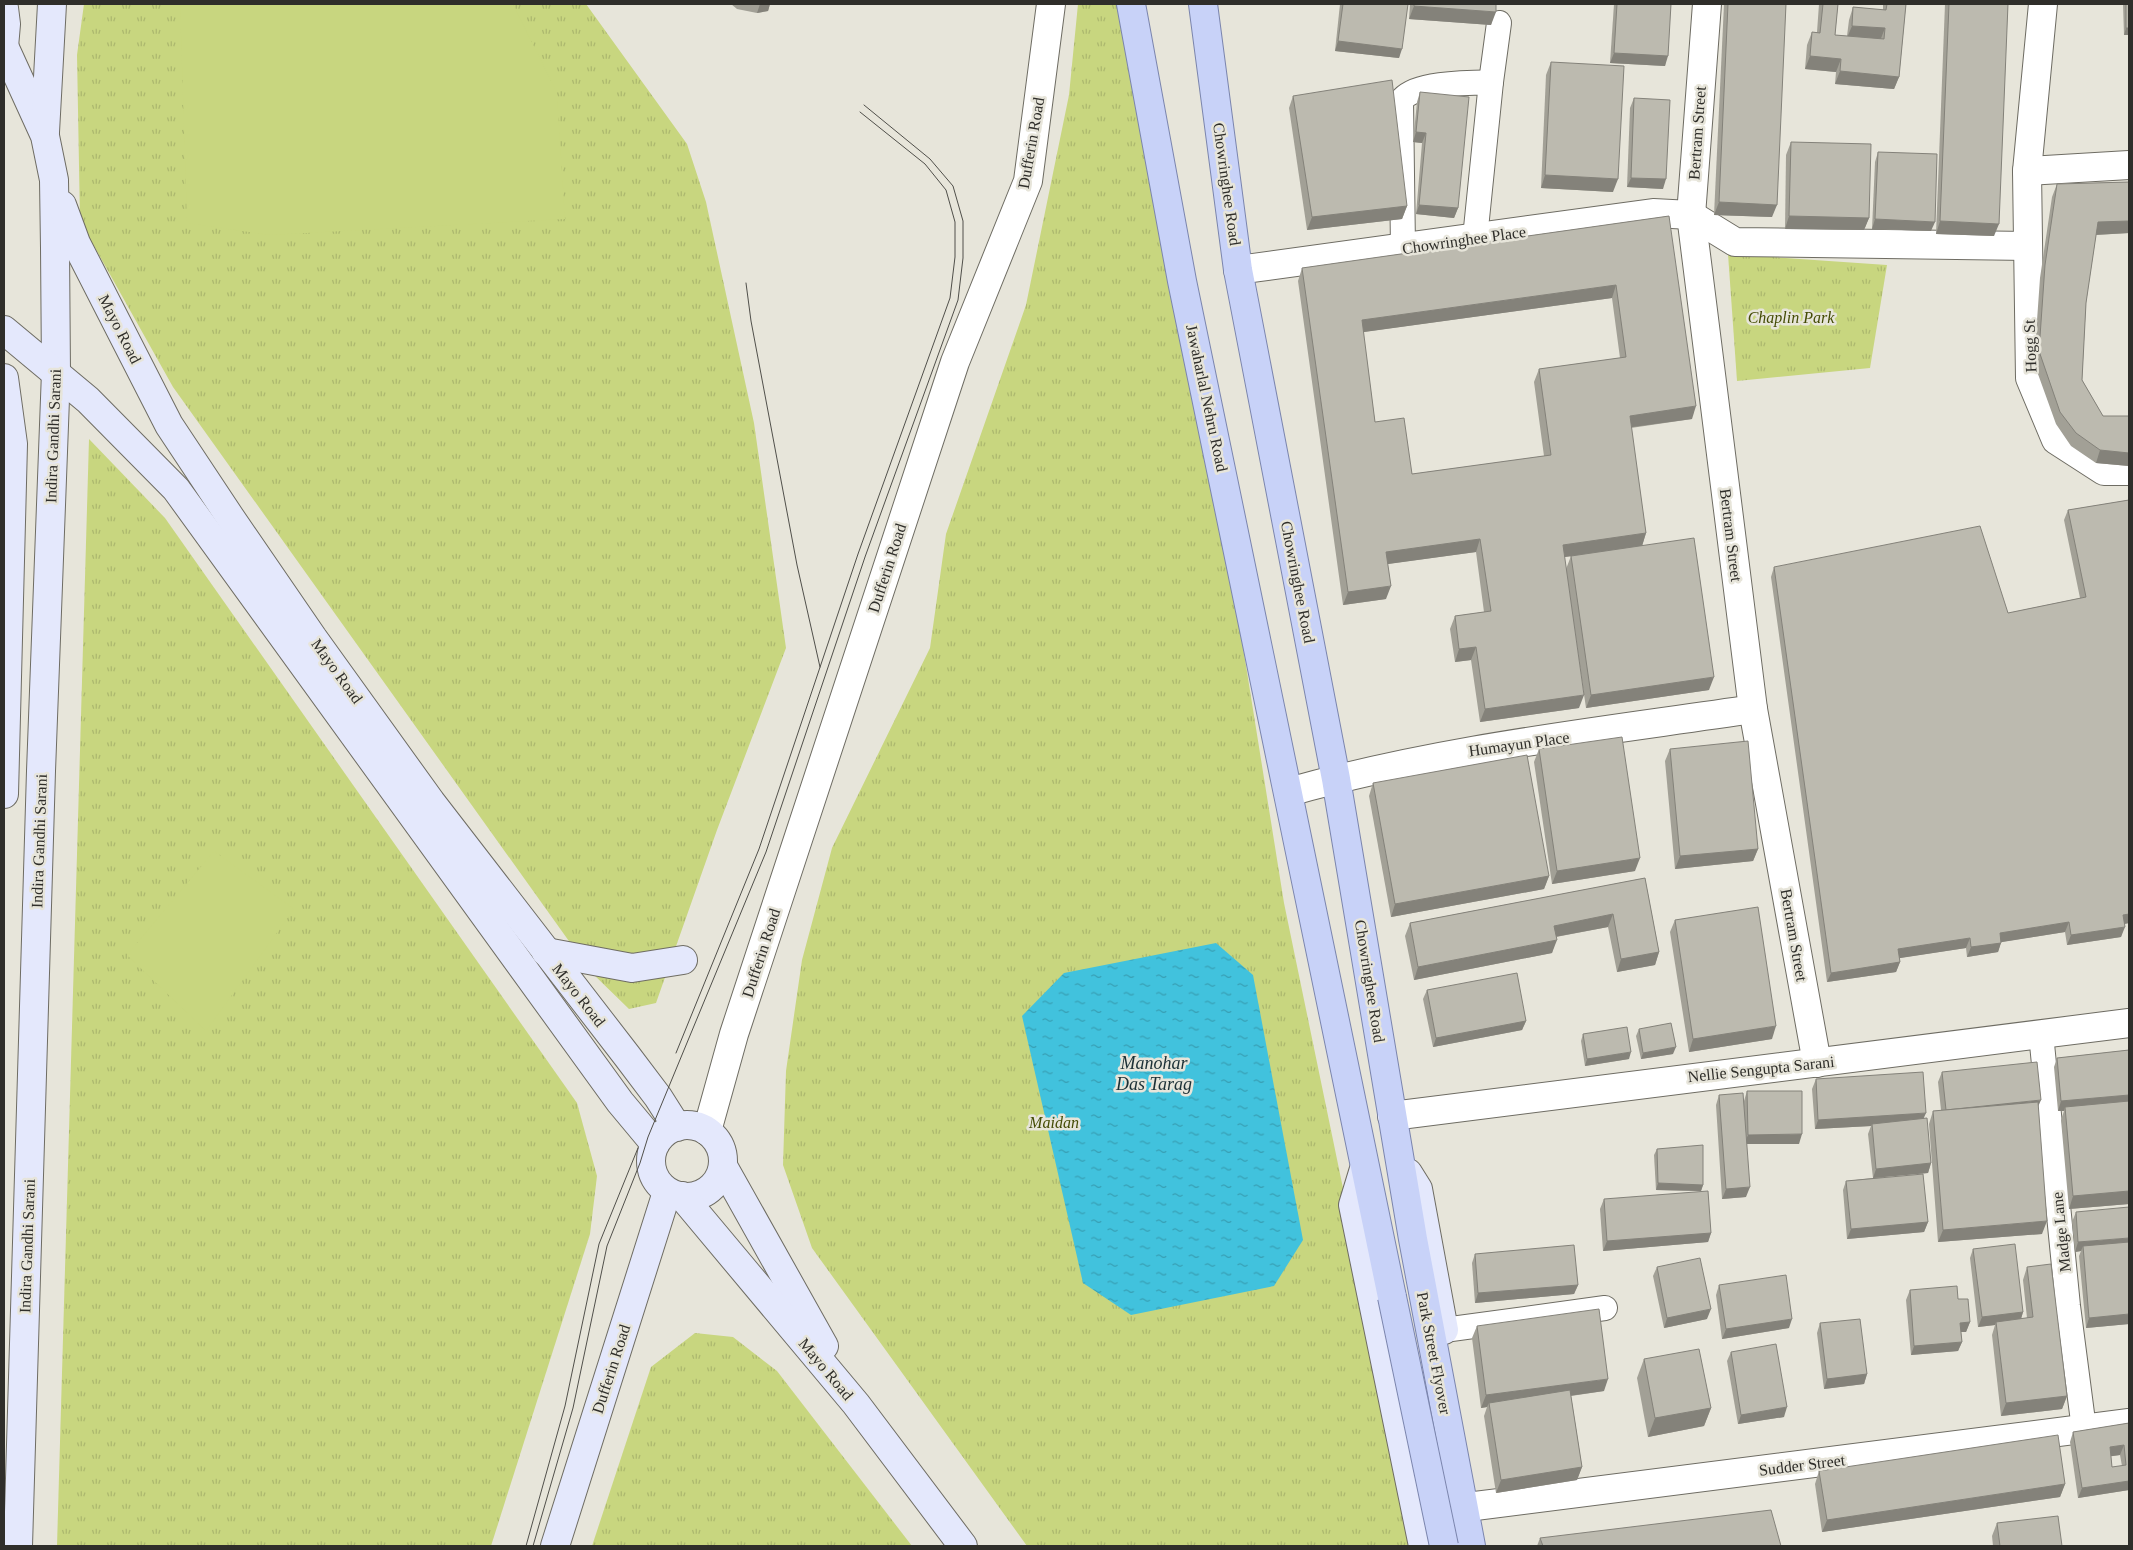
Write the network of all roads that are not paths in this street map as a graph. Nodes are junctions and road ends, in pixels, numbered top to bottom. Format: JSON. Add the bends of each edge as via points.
{"nodes":[{"id":1,"x":52,"y":4,"type":"edge"},
{"id":2,"x":1051,"y":4,"type":"edge"},
{"id":3,"x":1130,"y":4,"type":"edge"},
{"id":4,"x":1203,"y":4,"type":"edge"},
{"id":5,"x":1707,"y":4,"type":"edge"},
{"id":6,"x":2043,"y":4,"type":"edge"},
{"id":7,"x":1499,"y":23,"type":"dead end"},
{"id":8,"x":7,"y":26,"type":"edge"},
{"id":9,"x":1491,"y":82,"type":"junction"},
{"id":10,"x":45,"y":136,"type":"junction"},
{"id":11,"x":2129,"y":165,"type":"edge"},
{"id":12,"x":2026,"y":171,"type":"junction"},
{"id":13,"x":54,"y":180,"type":"junction"},
{"id":14,"x":1691,"y":215,"type":"junction"},
{"id":15,"x":1475,"y":238,"type":"junction"},
{"id":16,"x":2028,"y":246,"type":"junction"},
{"id":17,"x":1403,"y":248,"type":"junction"},
{"id":18,"x":1238,"y":270,"type":"junction"},
{"id":19,"x":4,"y":330,"type":"edge"},
{"id":20,"x":56,"y":372,"type":"junction"},
{"id":21,"x":4,"y":378,"type":"edge"},
{"id":22,"x":2129,"y":472,"type":"edge"},
{"id":23,"x":1753,"y":709,"type":"junction"},
{"id":24,"x":1336,"y":779,"type":"junction"},
{"id":25,"x":1289,"y":792,"type":"junction"},
{"id":26,"x":4,"y":794,"type":"edge"},
{"id":27,"x":546,"y":952,"type":"junction"},
{"id":28,"x":683,"y":960,"type":"dead end"},
{"id":29,"x":2129,"y":1022,"type":"edge"},
{"id":30,"x":2041,"y":1034,"type":"junction"},
{"id":31,"x":1818,"y":1063,"type":"junction"},
{"id":32,"x":1392,"y":1116,"type":"junction"},
{"id":33,"x":677,"y":1127,"type":"junction"},
{"id":34,"x":707,"y":1131,"type":"junction"},
{"id":35,"x":655,"y":1144,"type":"junction"},
{"id":36,"x":1399,"y":1160,"type":"junction"},
{"id":37,"x":723,"y":1166,"type":"junction"},
{"id":38,"x":1364,"y":1169,"type":"junction"},
{"id":39,"x":675,"y":1194,"type":"junction"},
{"id":40,"x":2085,"y":1218,"type":"edge"},
{"id":41,"x":2060,"y":1222,"type":"junction"},
{"id":42,"x":1605,"y":1308,"type":"dead end"},
{"id":43,"x":1444,"y":1330,"type":"junction"},
{"id":44,"x":856,"y":1404,"type":"junction"},
{"id":45,"x":2129,"y":1423,"type":"edge"},
{"id":46,"x":2084,"y":1429,"type":"junction"},
{"id":47,"x":1475,"y":1506,"type":"junction"},
{"id":48,"x":18,"y":1546,"type":"edge"},
{"id":49,"x":555,"y":1546,"type":"edge"},
{"id":50,"x":963,"y":1546,"type":"edge"},
{"id":51,"x":1423,"y":1546,"type":"edge"},
{"id":52,"x":1444,"y":1546,"type":"edge"},
{"id":53,"x":1471,"y":1546,"type":"edge"},
{"id":54,"x":1483,"y":1546,"type":"edge"}],
"edges":[{"from":1,"to":10,"type":"main road"},
{"from":2,"to":34,"type":"street","name":"Dufferin Road","via":[[1028,181],[955,362],[734,1034]]},
{"from":3,"to":25,"type":"main road","name":"Jawaharlal Nehru Road","via":[[1182,281]]},
{"from":4,"to":18,"type":"main road","name":"Chowringhee Road"},
{"from":5,"to":14,"type":"street","name":"Bertram Street"},
{"from":6,"to":12,"type":"street"},
{"from":7,"to":9,"type":"street"},
{"from":8,"to":10,"type":"main road"},
{"from":9,"to":15,"type":"street"},
{"from":9,"to":17,"type":"street","via":[[1423,88],[1406,95],[1401,101]]},
{"from":10,"to":13,"type":"main road","name":"Indira Gandhi Sarani"},
{"from":11,"to":12,"type":"street"},
{"from":12,"to":16,"type":"street","name":"Hogg St"},
{"from":13,"to":20,"type":"main road","name":"Indira Gandhi Sarani"},
{"from":13,"to":27,"type":"main road","name":"Mayo Road","via":[[76,243],[169,425],[313,638],[431,802]]},
{"from":14,"to":15,"type":"street","name":"Chowringhee Place","via":[[1653,213]]},
{"from":14,"to":16,"type":"street","via":[[1734,242]]},
{"from":14,"to":23,"type":"street","name":"Bertram Street"},
{"from":15,"to":17,"type":"street","name":"Chowringhee Place"},
{"from":16,"to":22,"type":"street","name":"Hogg St","via":[[2030,378],[2056,440],[2104,472]]},
{"from":17,"to":18,"type":"street","name":"Chowringhee Place"},
{"from":18,"to":24,"type":"main road","name":"Chowringhee Road"},
{"from":19,"to":20,"type":"main road","name":"Mayo Road"},
{"from":20,"to":35,"type":"main road","name":"Mayo Road","via":[[176,489],[620,1102]]},
{"from":20,"to":48,"type":"main road","name":"Indira Gandhi Sarani"},
{"from":21,"to":26,"type":"main road","via":[[13,444]]},
{"from":23,"to":24,"type":"street","name":"Humayun Place","via":[[1441,756]]},
{"from":23,"to":31,"type":"street","name":"Bertram Street"},
{"from":24,"to":25,"type":"street","name":"Humayun Place"},
{"from":24,"to":32,"type":"main road","name":"Chowringhee Road"},
{"from":25,"to":38,"type":"main road"},
{"from":27,"to":28,"type":"main road","via":[[632,968]]},
{"from":27,"to":33,"type":"main road","name":"Mayo Road","via":[[658,1097]]},
{"from":29,"to":30,"type":"street","name":"Nellie Sengupta Sarani"},
{"from":30,"to":31,"type":"street","name":"Nellie Sengupta Sarani"},
{"from":30,"to":41,"type":"street","name":"Madge Lane"},
{"from":31,"to":32,"type":"street","name":"Nellie Sengupta Sarani"},
{"from":32,"to":36,"type":"main road","name":"Chowringhee Road"},
{"from":33,"to":34,"type":"main road","via":[[687,1125]]},
{"from":33,"to":35,"type":"main road","via":[[667,1131]]},
{"from":34,"to":37,"type":"main road","via":[[720,1146]]},
{"from":35,"to":39,"type":"main road","via":[[651,1166],[657,1181]]},
{"from":36,"to":43,"type":"main road","via":[[1418,1189]]},
{"from":36,"to":53,"type":"main road","name":"Park Street Flyover"},
{"from":37,"to":39,"type":"main road","via":[[720,1176],[707,1191],[697,1196]]},
{"from":37,"to":44,"type":"main road"},
{"from":38,"to":51,"type":"main road","via":[[1352,1205]]},
{"from":38,"to":52,"type":"main road","name":"Park Street Flyover","bridge":true},
{"from":39,"to":44,"type":"main road","name":"Mayo Road"},
{"from":39,"to":49,"type":"main road","name":"Dufferin Road"},
{"from":40,"to":41,"type":"street"},
{"from":41,"to":46,"type":"street","name":"Madge Lane"},
{"from":42,"to":43,"type":"street"},
{"from":43,"to":47,"type":"main road"},
{"from":44,"to":50,"type":"main road","name":"Mayo Road"},
{"from":45,"to":46,"type":"street","name":"Sudder Street"},
{"from":46,"to":47,"type":"street","name":"Sudder Street"},
{"from":47,"to":54,"type":"main road"}]}
